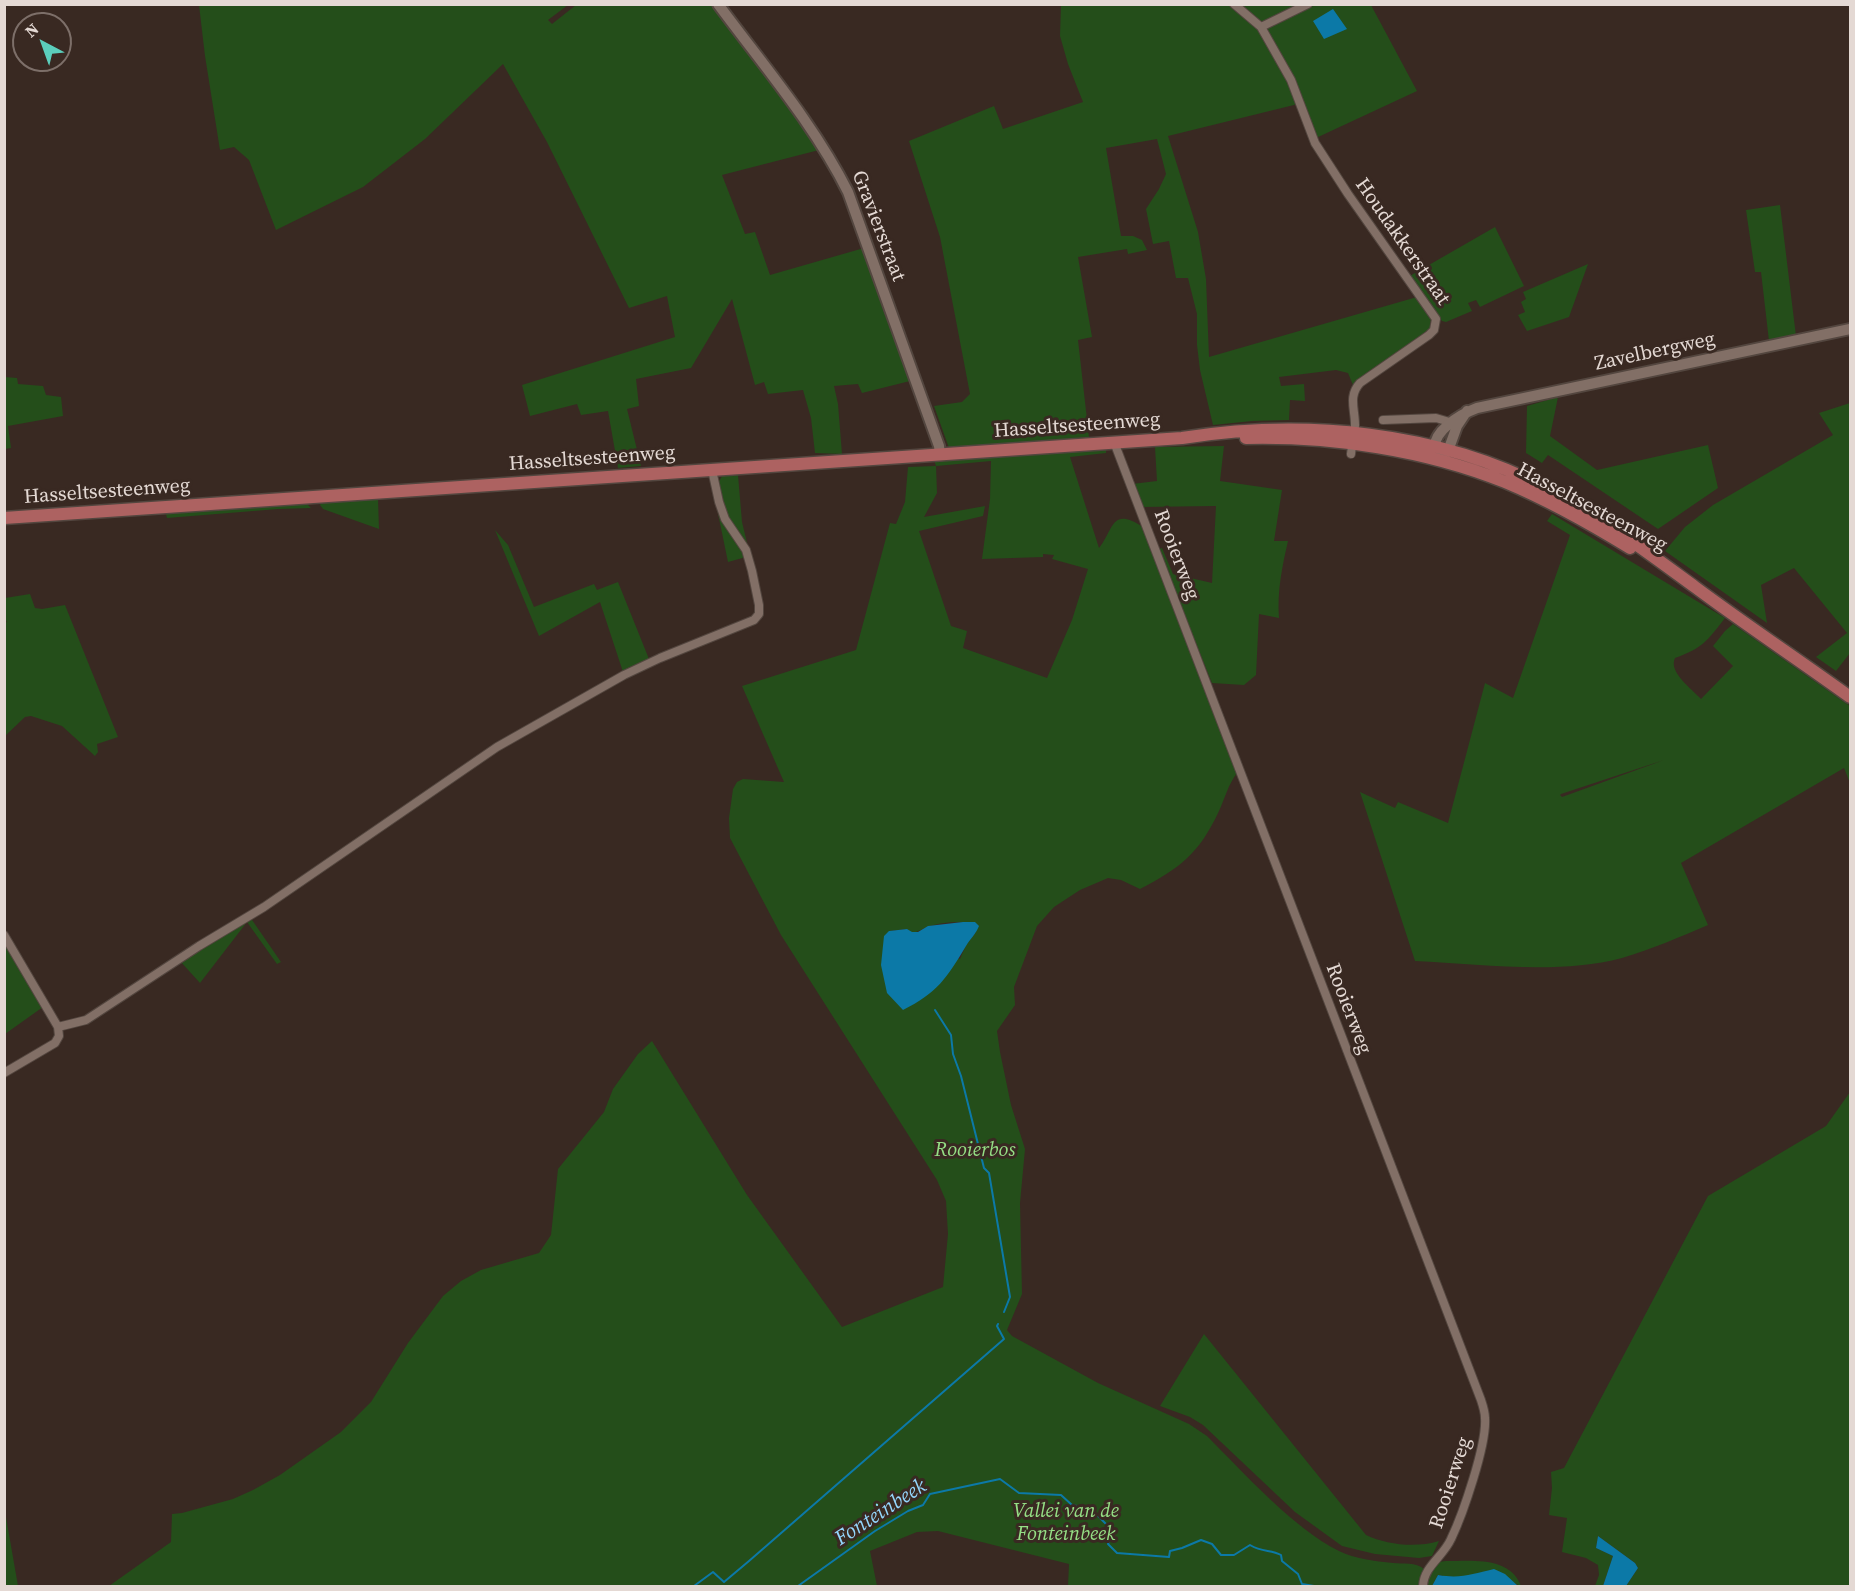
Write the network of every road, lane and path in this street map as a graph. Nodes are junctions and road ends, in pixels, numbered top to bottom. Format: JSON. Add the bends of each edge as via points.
{"nodes":[{"id":1,"x":718,"y":4,"type":"edge"},
{"id":2,"x":1234,"y":4,"type":"edge"},
{"id":3,"x":1308,"y":4,"type":"edge"},
{"id":4,"x":1261,"y":27,"type":"junction"},
{"id":5,"x":1851,"y":329,"type":"edge"},
{"id":6,"x":1383,"y":420,"type":"dead end"},
{"id":7,"x":1454,"y":423,"type":"junction"},
{"id":8,"x":1113,"y":442,"type":"junction"},
{"id":9,"x":1352,"y":444,"type":"junction"},
{"id":10,"x":1448,"y":451,"type":"junction"},
{"id":11,"x":1435,"y":454,"type":"junction"},
{"id":12,"x":940,"y":455,"type":"junction"},
{"id":13,"x":712,"y":470,"type":"junction"},
{"id":14,"x":4,"y":518,"type":"edge"},
{"id":15,"x":1695,"y":587,"type":"junction"},
{"id":16,"x":1851,"y":697,"type":"edge"},
{"id":17,"x":4,"y":935,"type":"edge"},
{"id":18,"x":58,"y":1027,"type":"junction"},
{"id":19,"x":4,"y":1073,"type":"edge"},
{"id":20,"x":1423,"y":1587,"type":"edge"}],
"edges":[{"from":1,"to":12,"type":"street","name":"Gravierstraat","via":[[817,138],[848,192]]},
{"from":2,"to":4,"type":"street"},
{"from":3,"to":4,"type":"street"},
{"from":4,"to":9,"type":"street","name":"Houdakkerstraat","via":[[1291,80],[1320,151],[1436,319],[1429,336],[1355,388]]},
{"from":5,"to":7,"type":"street","name":"Zavelbergweg","via":[[1467,411]]},
{"from":6,"to":7,"type":"street","via":[[1436,418]]},
{"from":7,"to":10,"type":"street"},
{"from":7,"to":11,"type":"street","name":"Zavelbergweg","via":[[1439,436]]},
{"from":8,"to":9,"type":"main road","name":"Hasseltsesteenweg","via":[[1213,433],[1315,430]]},
{"from":8,"to":12,"type":"main road","name":"Hasseltsesteenweg"},
{"from":8,"to":20,"type":"street","name":"Rooierweg","via":[[1481,1400],[1485,1418],[1483,1442],[1468,1492],[1450,1540],[1426,1572]]},
{"from":9,"to":11,"type":"main road","name":"Hasseltsesteenweg"},
{"from":10,"to":11,"type":"main road","name":"Hasseltsesteenweg"},
{"from":10,"to":15,"type":"main road","name":"Hasseltsesteenweg","via":[[1548,489],[1604,521]]},
{"from":11,"to":15,"type":"main road","name":"Hasseltsesteenweg","via":[[1540,498]]},
{"from":12,"to":13,"type":"main road","name":"Hasseltsesteenweg"},
{"from":13,"to":14,"type":"main road","name":"Hasseltsesteenweg"},
{"from":13,"to":18,"type":"street","via":[[718,502],[746,550],[752,571],[759,606],[754,620],[624,675],[497,747],[264,907],[86,1020]]},
{"from":15,"to":16,"type":"main road","name":"Hasseltsesteenweg"},
{"from":17,"to":18,"type":"street"},
{"from":18,"to":19,"type":"street","via":[[55,1043]]}]}
